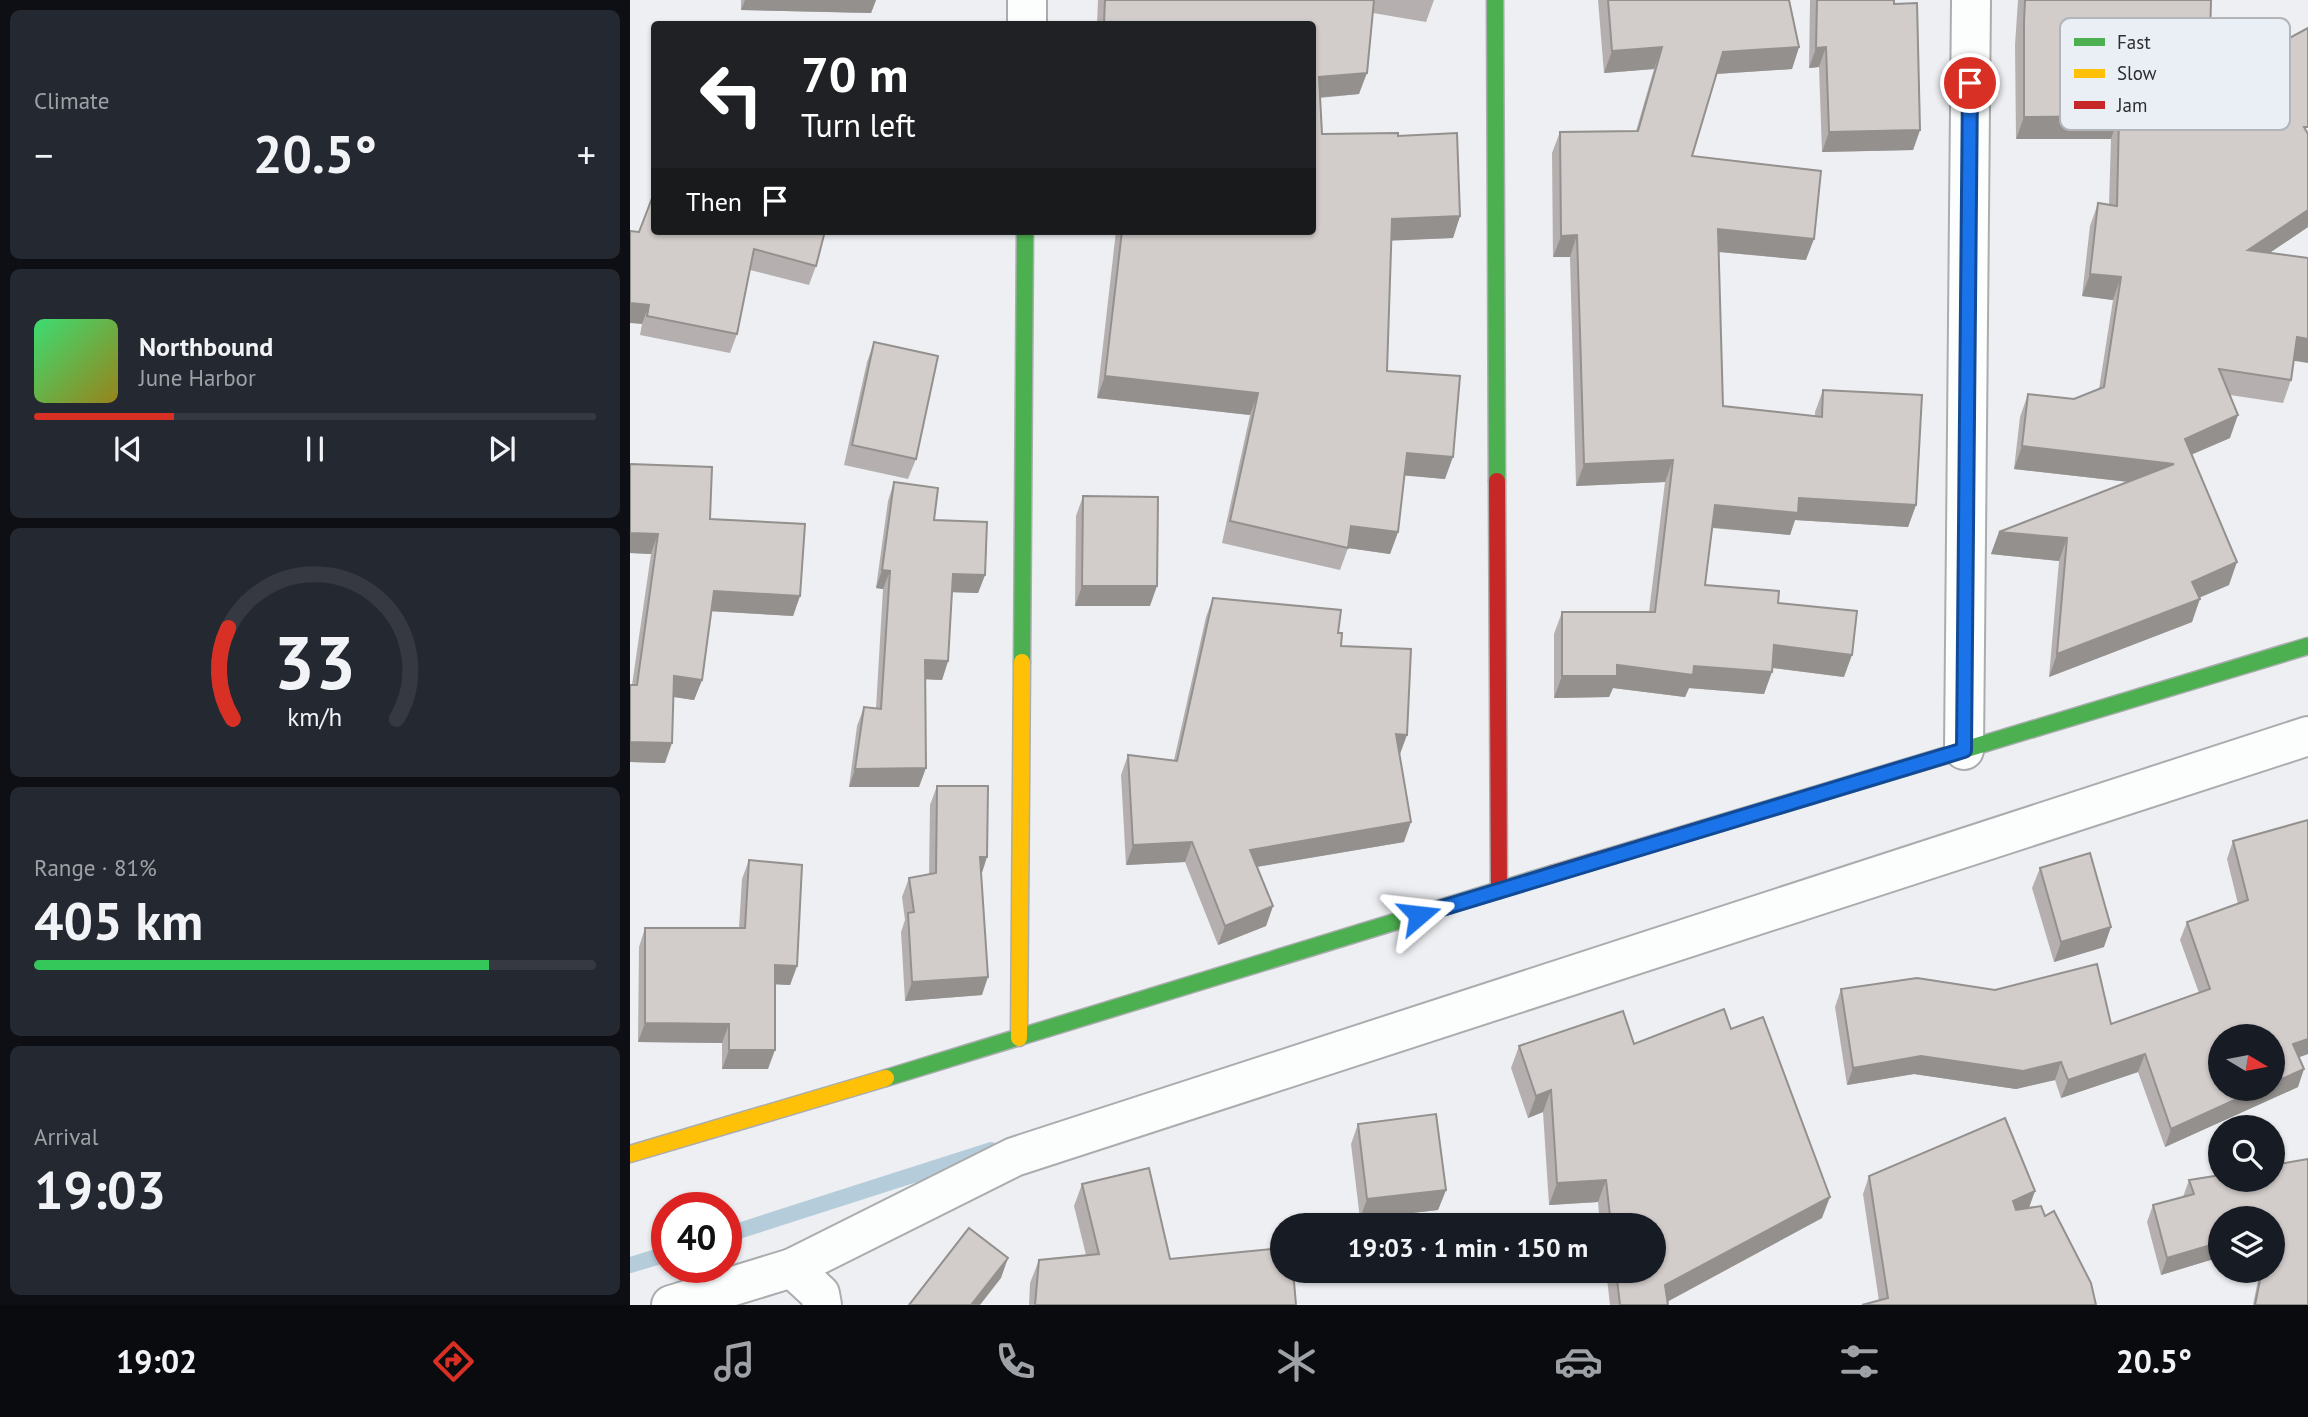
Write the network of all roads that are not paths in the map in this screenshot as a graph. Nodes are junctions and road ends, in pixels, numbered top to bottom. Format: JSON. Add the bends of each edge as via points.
{"nodes":[{"id":1,"x":1027,"y":0,"type":"edge"},
{"id":2,"x":1495,"y":0,"type":"edge"},
{"id":3,"x":1971,"y":0,"type":"edge"},
{"id":4,"x":1027,"y":21,"type":"edge"},
{"id":5,"x":1025,"y":235,"type":"edge"},
{"id":6,"x":2308,"y":646,"type":"edge"},
{"id":7,"x":2308,"y":736,"type":"edge"},
{"id":8,"x":1964,"y":750,"type":"junction"},
{"id":9,"x":1499,"y":890,"type":"junction"},
{"id":10,"x":1019,"y":1038,"type":"junction"},
{"id":11,"x":630,"y":1154,"type":"edge"},
{"id":12,"x":792,"y":1268,"type":"junction"},
{"id":13,"x":671,"y":1305,"type":"edge"},
{"id":14,"x":822,"y":1305,"type":"edge"}],
"edges":[{"from":1,"to":4,"type":"street"},
{"from":2,"to":9,"type":"street"},
{"from":3,"to":8,"type":"street"},
{"from":5,"to":10,"type":"street"},
{"from":6,"to":8,"type":"street"},
{"from":7,"to":12,"type":"street","via":[[1014,1157]]},
{"from":8,"to":9,"type":"street"},
{"from":9,"to":10,"type":"street"},
{"from":10,"to":11,"type":"street"},
{"from":12,"to":13,"type":"street"},
{"from":12,"to":14,"type":"street","via":[[820,1294]]}]}
